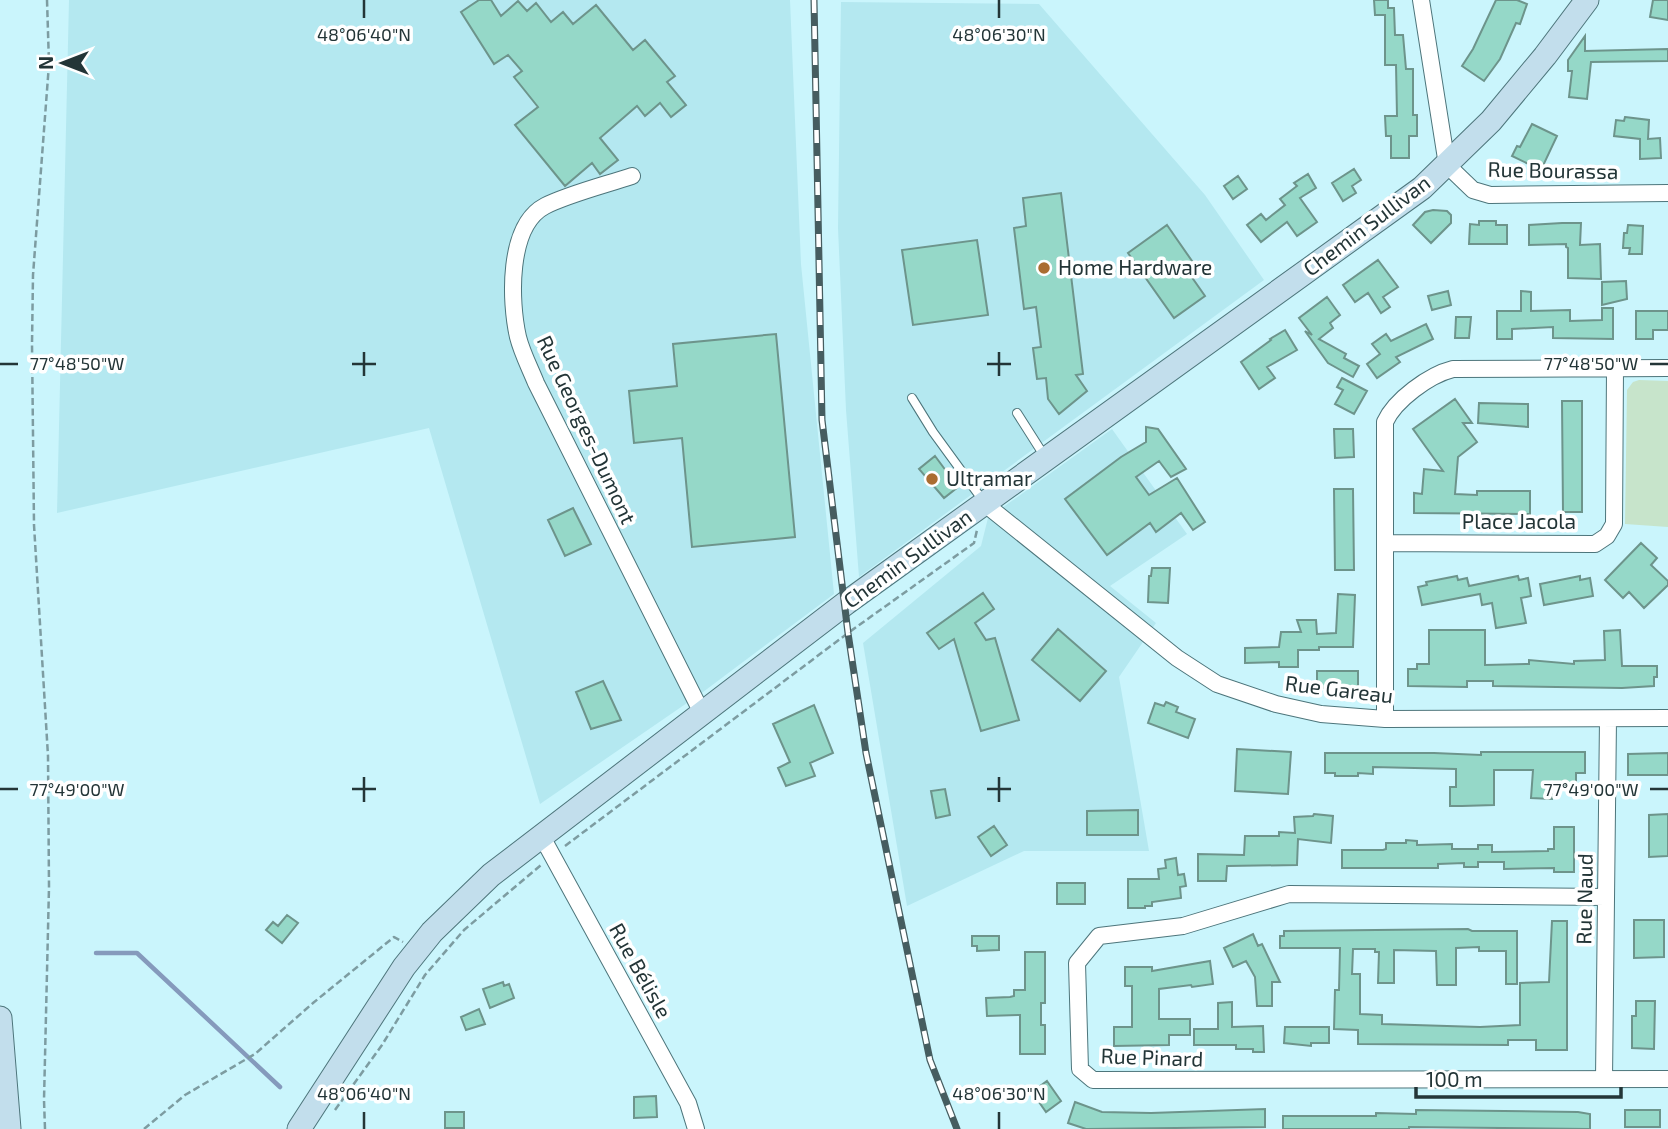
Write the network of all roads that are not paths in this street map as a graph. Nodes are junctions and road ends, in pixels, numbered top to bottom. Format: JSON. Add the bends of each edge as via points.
{"nodes":[{"id":1,"x":1421,"y":0,"type":"edge"},
{"id":2,"x":1587,"y":0,"type":"edge"},
{"id":3,"x":1447,"y":165,"type":"junction"},
{"id":4,"x":632,"y":176,"type":"dead end"},
{"id":5,"x":1668,"y":193,"type":"edge"},
{"id":6,"x":1668,"y":368,"type":"edge"},
{"id":7,"x":1615,"y":369,"type":"junction"},
{"id":8,"x":912,"y":398,"type":"dead end"},
{"id":9,"x":1017,"y":413,"type":"dead end"},
{"id":10,"x":1046,"y":460,"type":"junction"},
{"id":11,"x":985,"y":504,"type":"junction"},
{"id":12,"x":1386,"y":543,"type":"junction"},
{"id":13,"x":702,"y":713,"type":"junction"},
{"id":14,"x":1668,"y":718,"type":"edge"},
{"id":15,"x":1385,"y":719,"type":"junction"},
{"id":16,"x":1608,"y":719,"type":"junction"},
{"id":17,"x":547,"y":845,"type":"junction"},
{"id":18,"x":1606,"y":897,"type":"junction"},
{"id":19,"x":0,"y":1018,"type":"edge"},
{"id":20,"x":1604,"y":1079,"type":"junction"},
{"id":21,"x":1668,"y":1079,"type":"edge"},
{"id":22,"x":9,"y":1129,"type":"edge"},
{"id":23,"x":299,"y":1129,"type":"edge"},
{"id":24,"x":696,"y":1129,"type":"edge"}],
"edges":[{"from":1,"to":3,"type":"street"},
{"from":2,"to":3,"type":"main road","name":"Chemin Sullivan","via":[[1491,121]]},
{"from":3,"to":5,"type":"street","name":"Rue Bourassa","via":[[1474,190],[1490,195]]},
{"from":3,"to":10,"type":"main road","name":"Chemin Sullivan","via":[[1422,188]]},
{"from":4,"to":13,"type":"street","name":"Rue Georges-Dumont","via":[[543,207],[526,223],[515,251],[513,296],[518,337],[536,383]]},
{"from":6,"to":7,"type":"street"},
{"from":7,"to":12,"type":"street","via":[[1453,369],[1437,373],[1391,409],[1385,422]]},
{"from":7,"to":12,"type":"street","name":"Place Jacola","via":[[1614,524],[1607,536],[1595,544]]},
{"from":8,"to":11,"type":"lane"},
{"from":9,"to":10,"type":"lane"},
{"from":10,"to":11,"type":"main road","name":"Chemin Sullivan"},
{"from":11,"to":13,"type":"main road","name":"Chemin Sullivan"},
{"from":11,"to":15,"type":"street","name":"Rue Gareau","via":[[1177,658],[1217,684],[1276,705]]},
{"from":12,"to":15,"type":"street"},
{"from":13,"to":17,"type":"main road","name":"Chemin Sullivan"},
{"from":14,"to":16,"type":"street","name":"Rue Gareau"},
{"from":15,"to":16,"type":"street","name":"Rue Gareau"},
{"from":16,"to":18,"type":"street","name":"Rue Naud"},
{"from":17,"to":23,"type":"main road","name":"Chemin Sullivan","via":[[461,901],[417,951]]},
{"from":17,"to":24,"type":"street","name":"Rue Bélisle","via":[[688,1102]]},
{"from":18,"to":20,"type":"street","name":"Rue Naud"},
{"from":18,"to":20,"type":"street","name":"Rue Pinard","via":[[1289,894],[1183,926],[1099,936],[1077,963],[1080,1069],[1093,1080]]},
{"from":19,"to":22,"type":"main road"},
{"from":20,"to":21,"type":"street","name":"Rue Pinard"}]}
